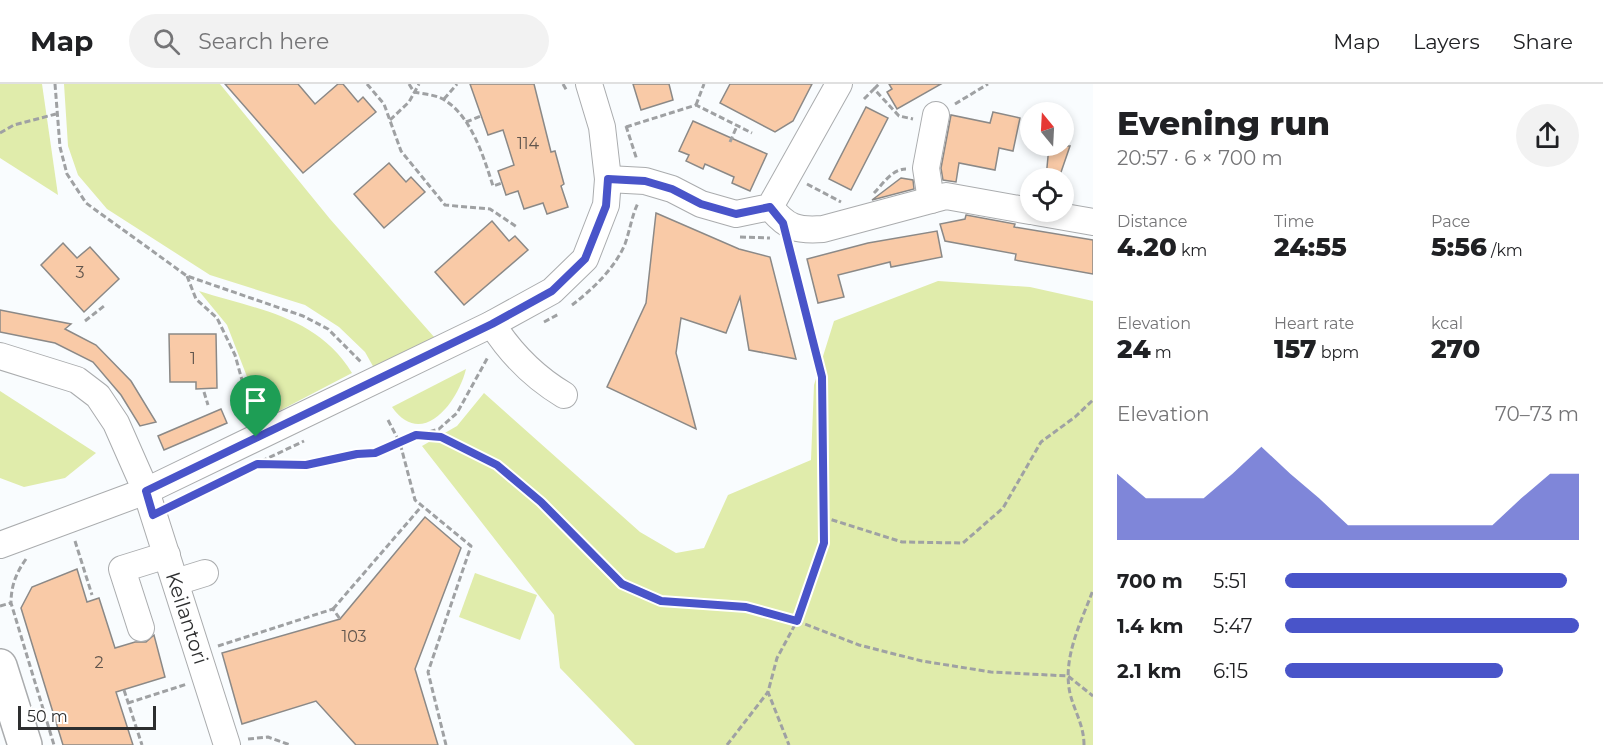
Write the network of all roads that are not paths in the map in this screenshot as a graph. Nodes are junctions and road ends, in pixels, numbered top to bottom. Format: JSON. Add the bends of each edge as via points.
{"nodes":[{"id":1,"x":589,"y":84,"type":"edge"},
{"id":2,"x":839,"y":84,"type":"edge"},
{"id":3,"x":936,"y":115,"type":"road end"},
{"id":4,"x":608,"y":179,"type":"junction"},
{"id":5,"x":931,"y":200,"type":"junction"},
{"id":6,"x":1020,"y":209,"type":"edge"},
{"id":7,"x":1074,"y":219,"type":"edge"},
{"id":8,"x":1093,"y":222,"type":"edge"},
{"id":9,"x":780,"y":224,"type":"junction"},
{"id":10,"x":498,"y":333,"type":"junction"},
{"id":11,"x":0,"y":356,"type":"edge"},
{"id":12,"x":564,"y":394,"type":"dead end"},
{"id":13,"x":150,"y":503,"type":"junction"},
{"id":14,"x":0,"y":545,"type":"edge"},
{"id":15,"x":167,"y":555,"type":"junction"},
{"id":16,"x":205,"y":573,"type":"dead end"},
{"id":17,"x":176,"y":582,"type":"junction"},
{"id":18,"x":141,"y":628,"type":"dead end"},
{"id":19,"x":0,"y":666,"type":"edge"},
{"id":20,"x":25,"y":745,"type":"edge"},
{"id":21,"x":226,"y":745,"type":"edge"}],
"edges":[{"from":1,"to":4,"type":"street","via":[[602,127]]},
{"from":2,"to":9,"type":"street"},
{"from":3,"to":5,"type":"street","via":[[926,168]]},
{"from":4,"to":9,"type":"street","via":[[641,196],[672,189],[701,204]]},
{"from":4,"to":10,"type":"street","via":[[606,206],[585,259]]},
{"from":5,"to":6,"type":"street","via":[[946,196]]},
{"from":5,"to":9,"type":"street","via":[[823,229],[805,230]]},
{"from":7,"to":8,"type":"street"},
{"from":10,"to":12,"type":"street","via":[[539,380]]},
{"from":10,"to":13,"type":"street","via":[[256,437]]},
{"from":11,"to":13,"type":"street","name":"Keilantori","via":[[77,380],[98,396],[116,423]]},
{"from":13,"to":14,"type":"street"},
{"from":13,"to":15,"type":"street","name":"Keilantori"},
{"from":15,"to":17,"type":"street","name":"Keilantori"},
{"from":15,"to":18,"type":"street","via":[[122,569]]},
{"from":16,"to":17,"type":"street"},
{"from":17,"to":21,"type":"street","name":"Keilantori"},
{"from":19,"to":20,"type":"main road"}]}
